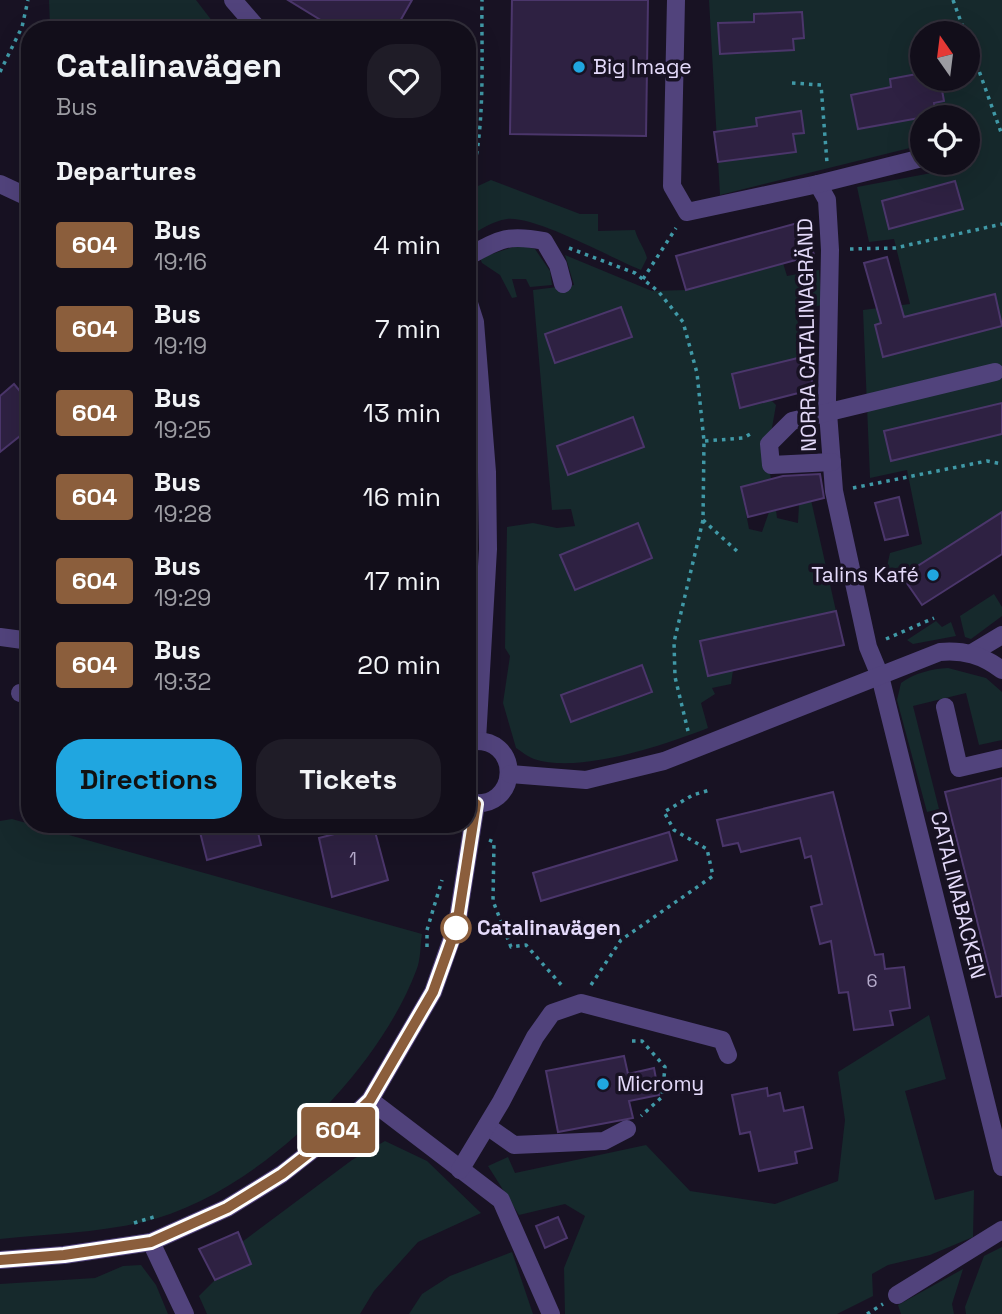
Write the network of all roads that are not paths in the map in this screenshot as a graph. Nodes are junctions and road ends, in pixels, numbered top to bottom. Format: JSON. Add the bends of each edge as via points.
{"nodes":[{"id":1,"x":233,"y":0,"type":"edge"},
{"id":2,"x":676,"y":0,"type":"edge"},
{"id":3,"x":251,"y":21,"type":"edge"},
{"id":4,"x":910,"y":161,"type":"edge"},
{"id":5,"x":0,"y":184,"type":"edge"},
{"id":6,"x":818,"y":184,"type":"junction"},
{"id":7,"x":21,"y":194,"type":"edge"},
{"id":8,"x":476,"y":252,"type":"edge"},
{"id":9,"x":563,"y":284,"type":"dead end"},
{"id":10,"x":476,"y":334,"type":"edge"},
{"id":11,"x":995,"y":372,"type":"dead end"},
{"id":12,"x":828,"y":411,"type":"junction"},
{"id":13,"x":832,"y":462,"type":"junction"},
{"id":14,"x":1002,"y":635,"type":"edge"},
{"id":15,"x":0,"y":637,"type":"edge"},
{"id":16,"x":21,"y":640,"type":"edge"},
{"id":17,"x":972,"y":653,"type":"junction"},
{"id":18,"x":1002,"y":670,"type":"edge"},
{"id":19,"x":880,"y":676,"type":"junction"},
{"id":20,"x":476,"y":693,"type":"edge"},
{"id":21,"x":945,"y":707,"type":"dead end"},
{"id":22,"x":476,"y":741,"type":"edge"},
{"id":23,"x":1002,"y":758,"type":"edge"},
{"id":24,"x":510,"y":774,"type":"junction"},
{"id":25,"x":476,"y":802,"type":"edge"},
{"id":26,"x":470,"y":833,"type":"edge"},
{"id":27,"x":728,"y":1055,"type":"dead end"},
{"id":28,"x":370,"y":1100,"type":"junction"},
{"id":29,"x":487,"y":1126,"type":"junction"},
{"id":30,"x":627,"y":1129,"type":"road end"},
{"id":31,"x":1002,"y":1167,"type":"edge"},
{"id":32,"x":460,"y":1170,"type":"junction"},
{"id":33,"x":1002,"y":1230,"type":"edge"},
{"id":34,"x":151,"y":1242,"type":"junction"},
{"id":35,"x":0,"y":1260,"type":"edge"},
{"id":36,"x":897,"y":1295,"type":"dead end"},
{"id":37,"x":185,"y":1314,"type":"edge"},
{"id":38,"x":551,"y":1314,"type":"edge"}],
"edges":[{"from":1,"to":3,"type":"street"},
{"from":2,"to":6,"type":"street","name":"NORRA CATALINAGRÄND","via":[[672,186],[687,212]]},
{"from":4,"to":6,"type":"street"},
{"from":5,"to":7,"type":"street"},
{"from":6,"to":12,"type":"street","name":"NORRA CATALINAGRÄND","via":[[827,200],[830,250]]},
{"from":8,"to":9,"type":"street","via":[[517,236],[544,241]]},
{"from":10,"to":20,"type":"street","via":[[488,549]]},
{"from":11,"to":12,"type":"street"},
{"from":12,"to":13,"type":"street","name":"NORRA CATALINAGRÄND"},
{"from":12,"to":13,"type":"street","via":[[792,421],[769,444],[771,465]]},
{"from":13,"to":19,"type":"street","name":"NORRA CATALINAGRÄND","via":[[834,491],[868,647]]},
{"from":14,"to":17,"type":"street"},
{"from":15,"to":16,"type":"street"},
{"from":17,"to":18,"type":"street"},
{"from":17,"to":19,"type":"street","via":[[940,652]]},
{"from":19,"to":24,"type":"street","via":[[664,761],[586,780]]},
{"from":19,"to":31,"type":"street","name":"CATALINABACKEN"},
{"from":21,"to":23,"type":"street","via":[[959,768]]},
{"from":22,"to":24,"type":"street","via":[[486,741],[504,754]]},
{"from":24,"to":25,"type":"street","via":[[494,799]]},
{"from":26,"to":28,"type":"street","via":[[457,925],[433,992]]},
{"from":27,"to":29,"type":"street","via":[[722,1040],[582,1003],[552,1013]]},
{"from":28,"to":32,"type":"street"},
{"from":28,"to":34,"type":"street","via":[[282,1174],[227,1208]]},
{"from":29,"to":30,"type":"street","via":[[514,1145],[604,1140]]},
{"from":29,"to":32,"type":"street"},
{"from":32,"to":38,"type":"street","via":[[501,1200]]},
{"from":33,"to":36,"type":"street"},
{"from":34,"to":35,"type":"street"},
{"from":34,"to":37,"type":"street"}]}
